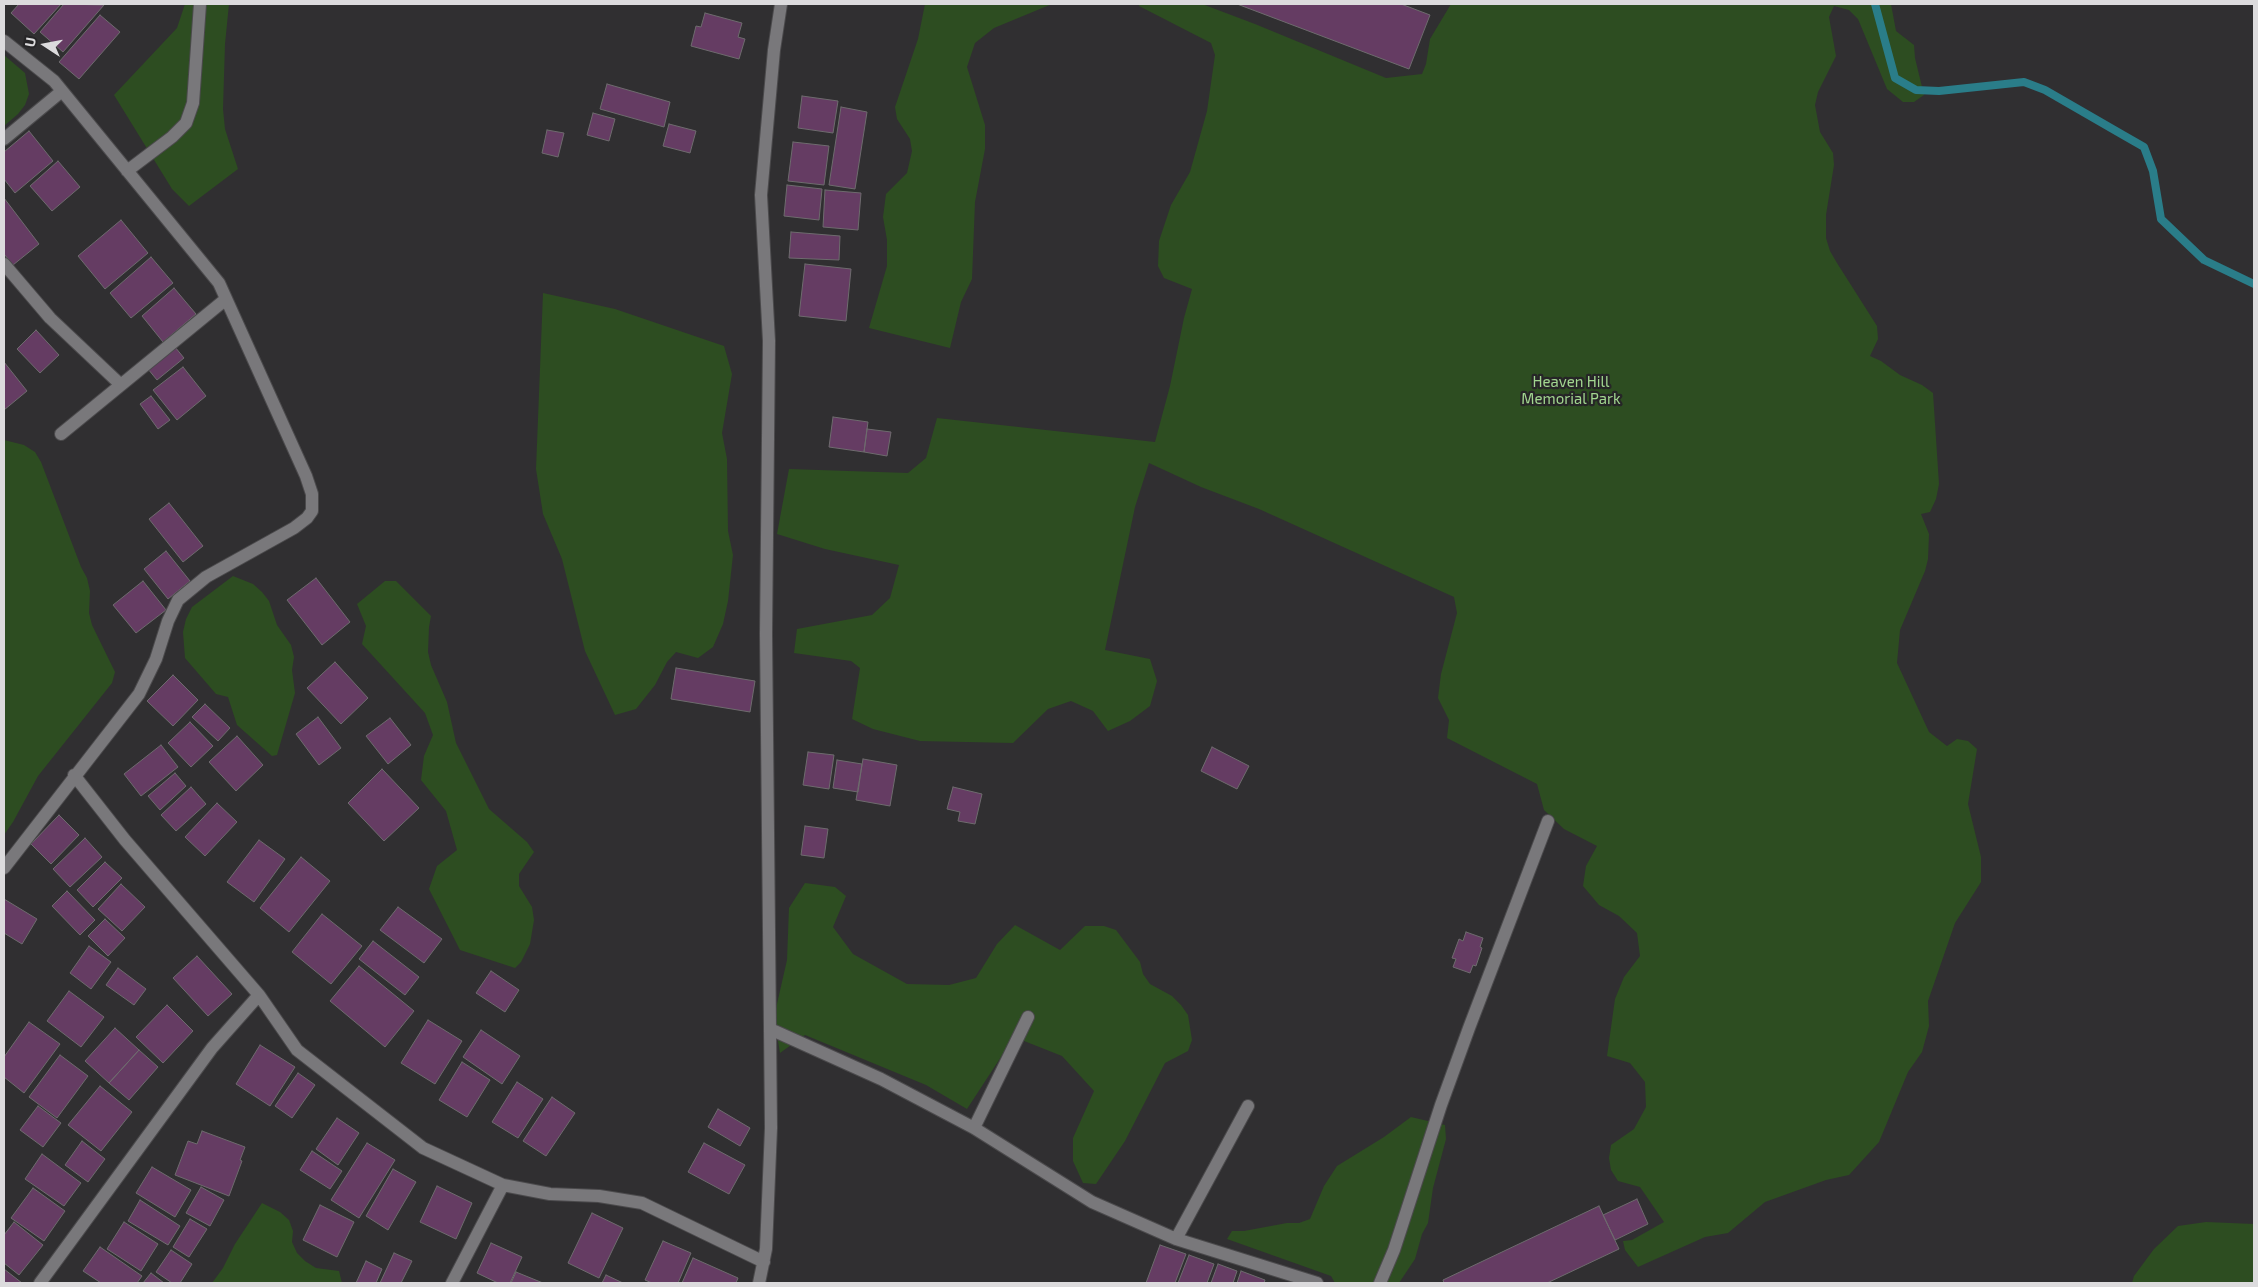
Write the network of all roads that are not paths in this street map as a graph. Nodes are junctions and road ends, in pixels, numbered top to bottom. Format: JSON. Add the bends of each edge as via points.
{"nodes":[{"id":1,"x":200,"y":4,"type":"edge"},
{"id":2,"x":780,"y":4,"type":"edge"},
{"id":3,"x":4,"y":41,"type":"edge"},
{"id":4,"x":62,"y":91,"type":"junction"},
{"id":5,"x":4,"y":139,"type":"edge"},
{"id":6,"x":127,"y":171,"type":"junction"},
{"id":7,"x":4,"y":264,"type":"edge"},
{"id":8,"x":226,"y":299,"type":"junction"},
{"id":9,"x":121,"y":385,"type":"junction"},
{"id":10,"x":61,"y":434,"type":"dead end"},
{"id":11,"x":74,"y":775,"type":"junction"},
{"id":12,"x":1548,"y":821,"type":"dead end"},
{"id":13,"x":4,"y":868,"type":"edge"},
{"id":14,"x":259,"y":995,"type":"junction"},
{"id":15,"x":1028,"y":1017,"type":"dead end"},
{"id":16,"x":770,"y":1029,"type":"junction"},
{"id":17,"x":1248,"y":1106,"type":"dead end"},
{"id":18,"x":974,"y":1128,"type":"junction"},
{"id":19,"x":503,"y":1185,"type":"junction"},
{"id":20,"x":1176,"y":1239,"type":"junction"},
{"id":21,"x":764,"y":1262,"type":"junction"},
{"id":22,"x":40,"y":1283,"type":"edge"},
{"id":23,"x":452,"y":1283,"type":"edge"},
{"id":24,"x":759,"y":1283,"type":"edge"},
{"id":25,"x":1316,"y":1283,"type":"edge"},
{"id":26,"x":1380,"y":1283,"type":"edge"}],
"edges":[{"from":1,"to":6,"type":"street","via":[[194,95],[186,123]]},
{"from":2,"to":16,"type":"street","via":[[761,195],[769,349],[766,634]]},
{"from":3,"to":4,"type":"street"},
{"from":4,"to":5,"type":"street"},
{"from":4,"to":6,"type":"street"},
{"from":6,"to":8,"type":"street","via":[[219,283]]},
{"from":7,"to":9,"type":"street","via":[[50,318]]},
{"from":8,"to":9,"type":"street"},
{"from":8,"to":11,"type":"street","via":[[306,476],[312,494],[312,511],[294,528],[206,577],[178,600],[139,694]]},
{"from":9,"to":10,"type":"street"},
{"from":11,"to":13,"type":"street"},
{"from":11,"to":14,"type":"street","via":[[131,847]]},
{"from":12,"to":26,"type":"street","via":[[1441,1105],[1394,1250]]},
{"from":14,"to":19,"type":"street","via":[[298,1050],[423,1148]]},
{"from":14,"to":22,"type":"street","via":[[212,1048]]},
{"from":15,"to":18,"type":"street"},
{"from":16,"to":18,"type":"street","via":[[881,1079]]},
{"from":16,"to":21,"type":"street","via":[[771,1128]]},
{"from":17,"to":20,"type":"street"},
{"from":18,"to":20,"type":"street","via":[[1092,1202]]},
{"from":19,"to":21,"type":"street","via":[[550,1194],[599,1196],[642,1203]]},
{"from":19,"to":23,"type":"street"},
{"from":20,"to":25,"type":"street"},
{"from":21,"to":24,"type":"street"}]}
